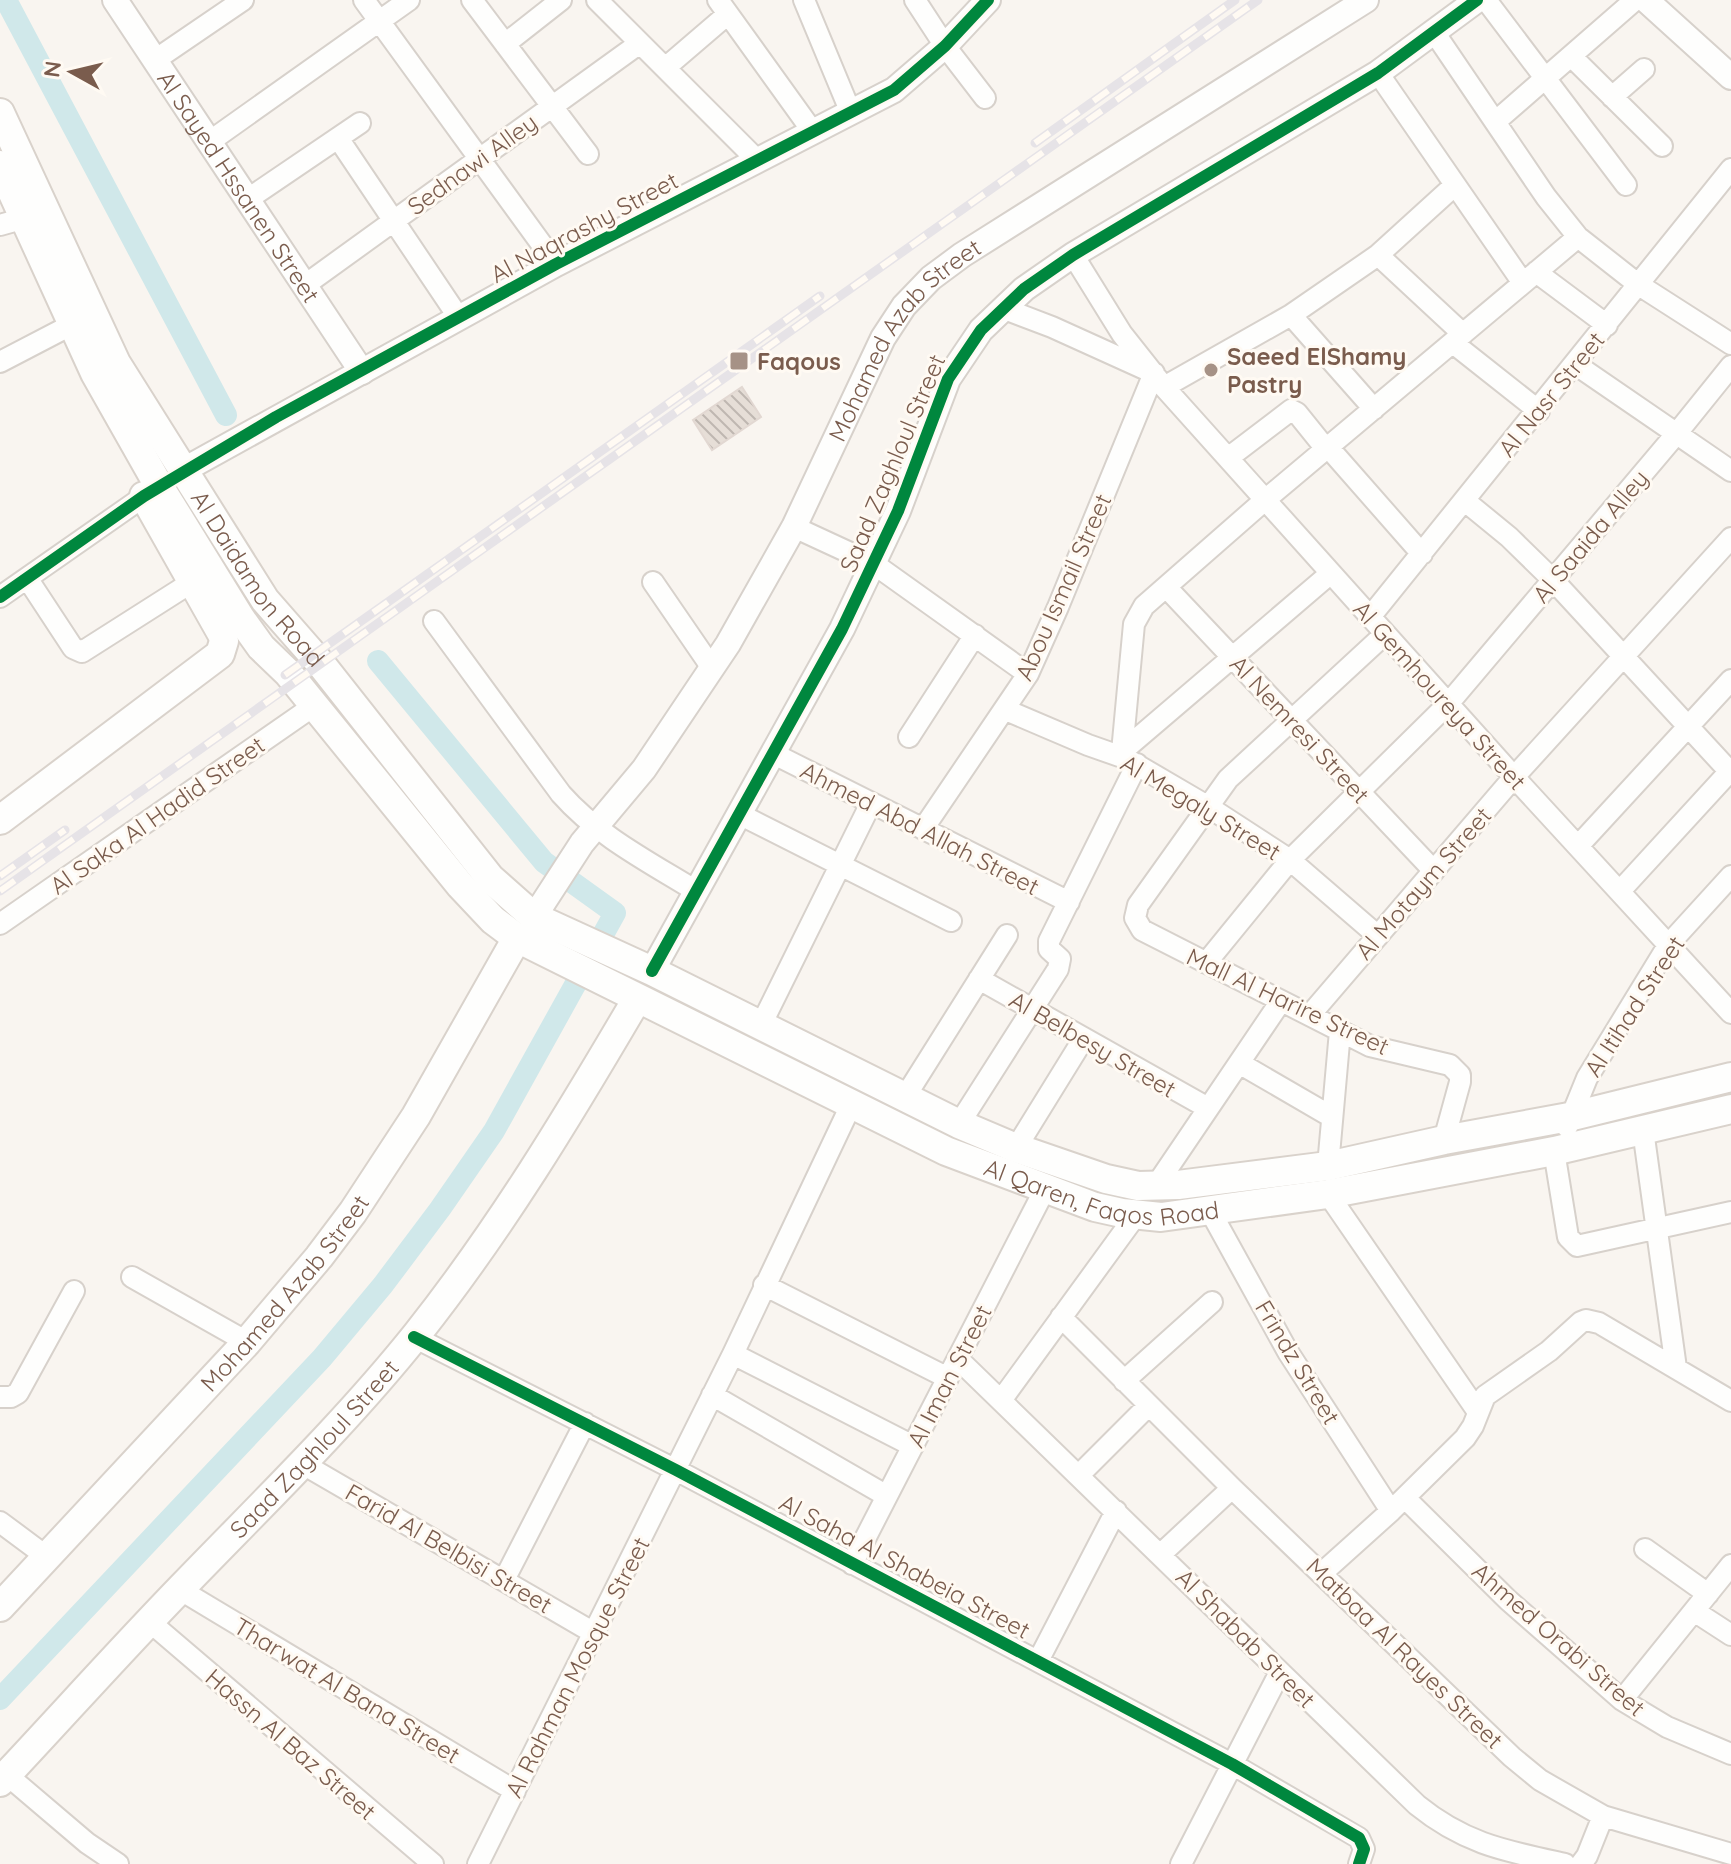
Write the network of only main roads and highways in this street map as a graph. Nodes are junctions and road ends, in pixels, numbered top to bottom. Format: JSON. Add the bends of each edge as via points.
{"nodes":[{"id":1,"x":0,"y":113,"type":"edge"},
{"id":2,"x":0,"y":165,"type":"edge"},
{"id":3,"x":12,"y":221,"type":"edge"},
{"id":4,"x":105,"y":368,"type":"junction"},
{"id":5,"x":162,"y":484,"type":"junction"},
{"id":6,"x":421,"y":792,"type":"junction"},
{"id":7,"x":399,"y":810,"type":"junction"},
{"id":8,"x":0,"y":820,"type":"edge"},
{"id":9,"x":538,"y":926,"type":"junction"},
{"id":10,"x":637,"y":999,"type":"junction"},
{"id":11,"x":1731,"y":1077,"type":"edge"},
{"id":12,"x":1731,"y":1109,"type":"edge"},
{"id":13,"x":0,"y":1607,"type":"edge"},
{"id":14,"x":4,"y":1778,"type":"edge"}],
"edges":[{"from":1,"to":4,"type":"main road","name":"Al Daidamon Road"},
{"from":2,"to":3,"type":"main road","name":"Al Daidamon Road"},
{"from":3,"to":4,"type":"main road","name":"Al Daidamon Road"},
{"from":4,"to":5,"type":"main road","name":"Al Daidamon Road"},
{"from":5,"to":6,"type":"main road","name":"Al Daidamon Road","via":[[313,654]]},
{"from":5,"to":7,"type":"main road","name":"Al Daidamon Road","via":[[251,633]]},
{"from":5,"to":8,"type":"main road","via":[[192,582],[222,634],[220,654]]},
{"from":6,"to":7,"type":"main road"},
{"from":6,"to":9,"type":"main road","name":"Al Daidamon Road","via":[[490,878]]},
{"from":7,"to":9,"type":"main road","name":"Al Daidamon Road","via":[[493,920]]},
{"from":9,"to":10,"type":"main road","name":"Al Qaren, Faqos Road","via":[[611,986]]},
{"from":9,"to":11,"type":"main road","name":"Al Qaren, Faqos Road","via":[[652,971],[959,1124],[1106,1179],[1155,1187],[1328,1166],[1569,1117]]},
{"from":9,"to":13,"type":"main road","name":"Mohamed Azab Street","via":[[385,1165],[319,1257],[247,1342]]},
{"from":10,"to":12,"type":"main road","name":"Al Qaren, Faqos Road","via":[[946,1151],[1095,1207],[1136,1215],[1161,1217],[1328,1194],[1557,1151]]},
{"from":10,"to":14,"type":"main road","name":"Saad Zaghloul Street","via":[[512,1206],[414,1337],[303,1464]]}]}
